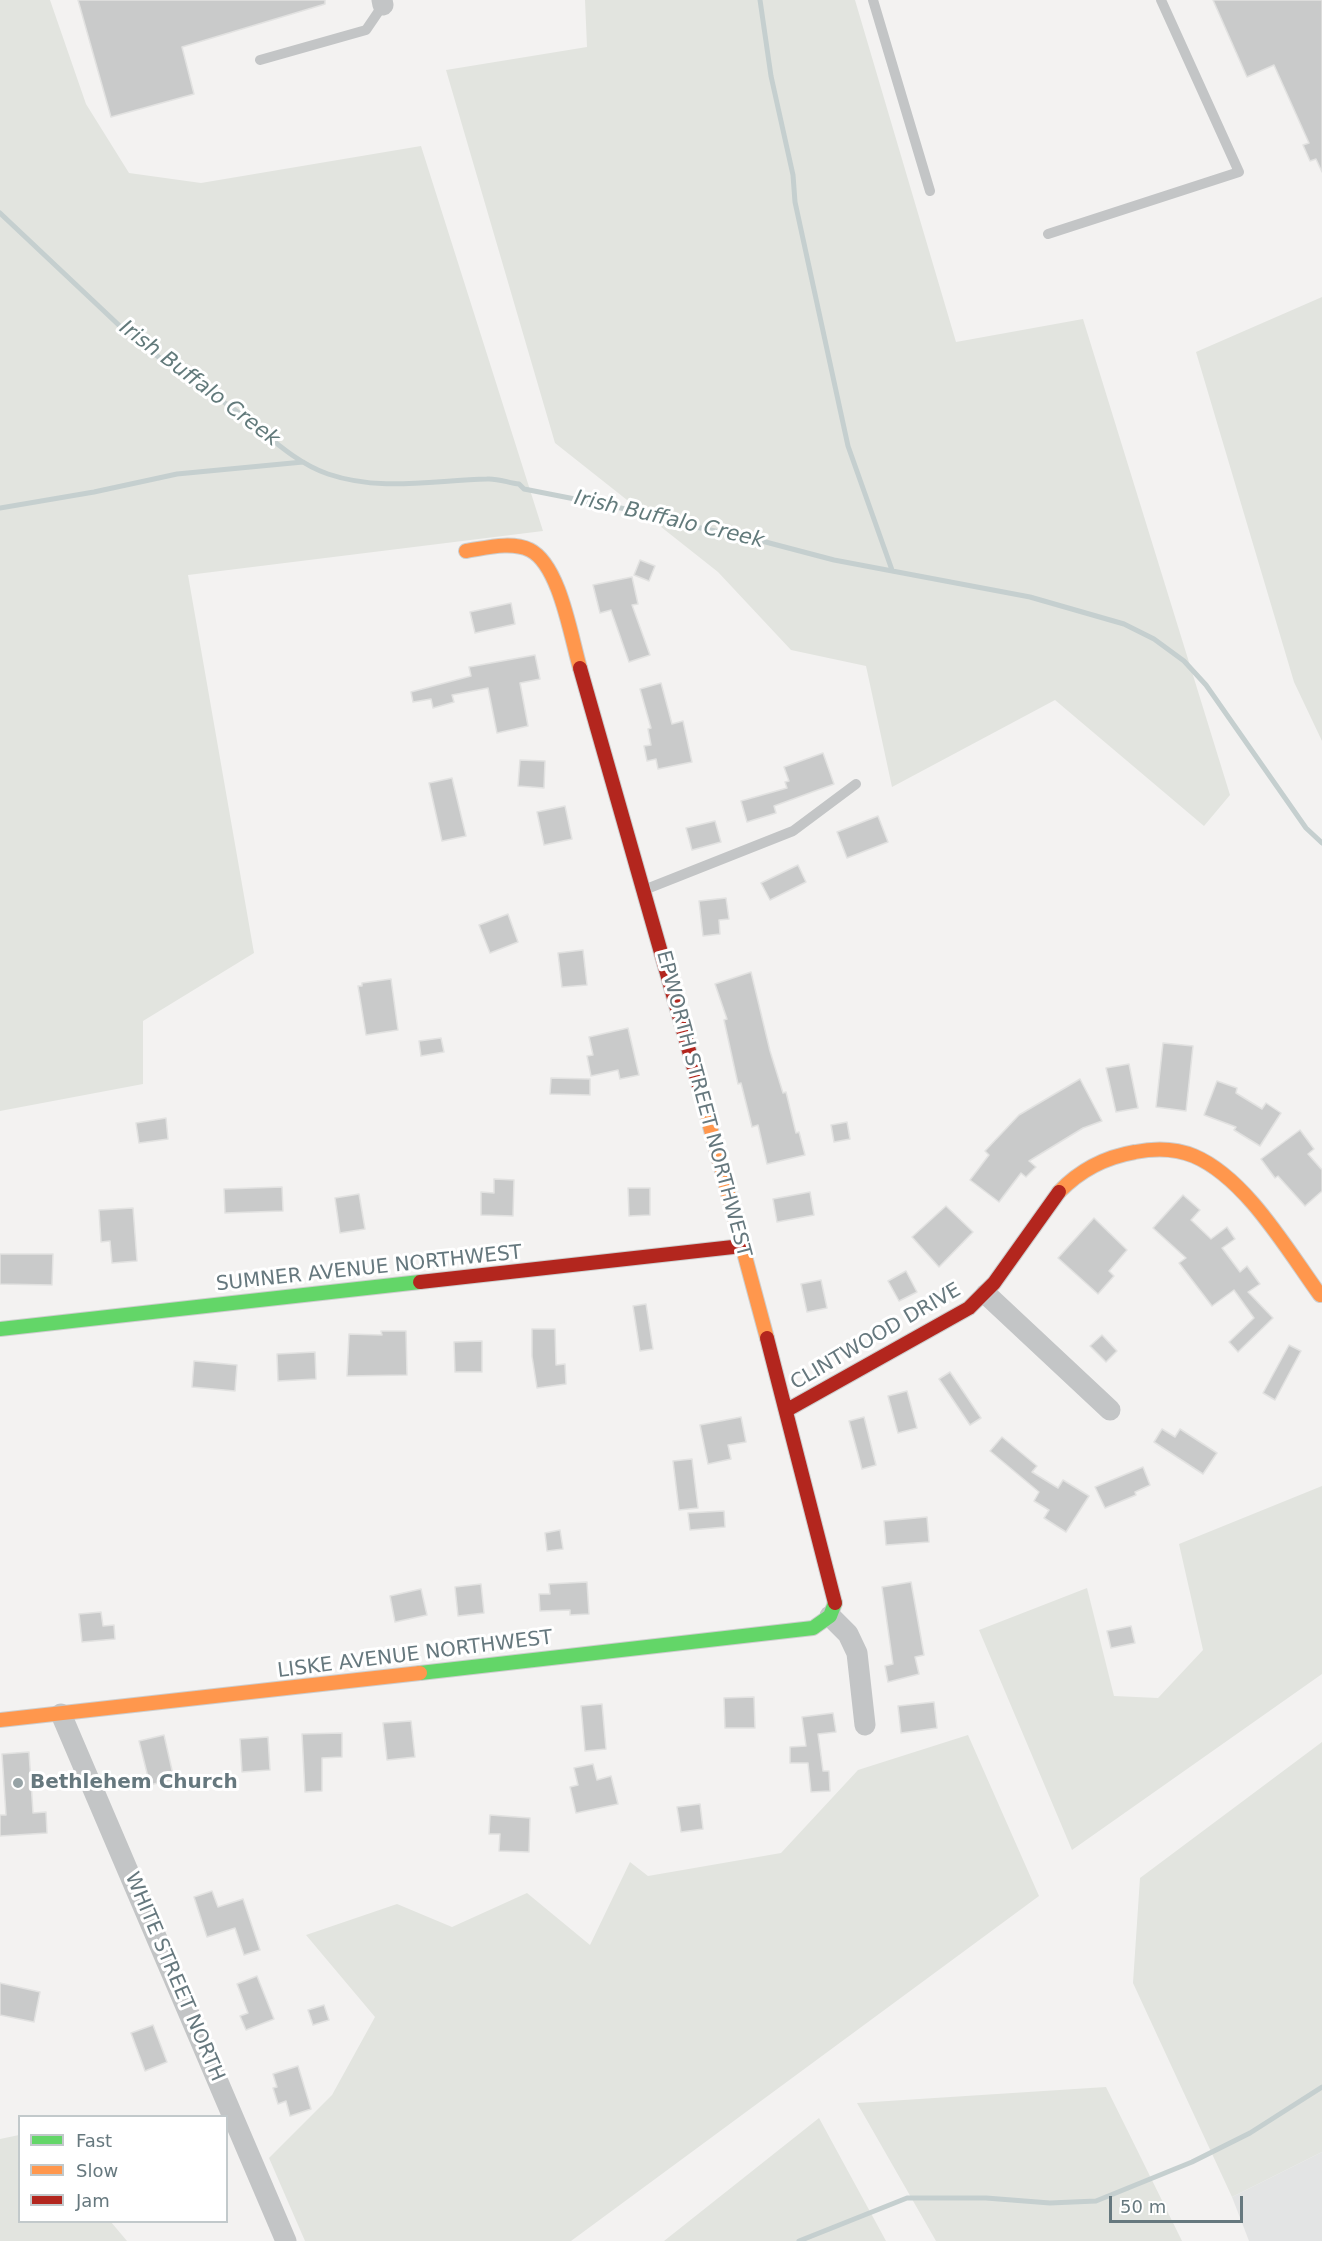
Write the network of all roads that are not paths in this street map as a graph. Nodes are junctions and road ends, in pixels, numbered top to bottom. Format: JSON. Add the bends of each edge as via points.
{"nodes":[{"id":1,"x":873,"y":0,"type":"edge"},
{"id":2,"x":1161,"y":0,"type":"edge"},
{"id":3,"x":383,"y":2,"type":"edge"},
{"id":4,"x":260,"y":60,"type":"dead end"},
{"id":5,"x":930,"y":191,"type":"dead end"},
{"id":6,"x":1048,"y":234,"type":"dead end"},
{"id":7,"x":466,"y":551,"type":"dead end"},
{"id":8,"x":856,"y":784,"type":"dead end"},
{"id":9,"x":644,"y":890,"type":"junction"},
{"id":10,"x":742,"y":1246,"type":"junction"},
{"id":11,"x":986,"y":1294,"type":"junction"},
{"id":12,"x":1320,"y":1295,"type":"dead end"},
{"id":13,"x":0,"y":1329,"type":"edge"},
{"id":14,"x":787,"y":1410,"type":"junction"},
{"id":15,"x":1110,"y":1410,"type":"dead end"},
{"id":16,"x":830,"y":1616,"type":"junction"},
{"id":17,"x":61,"y":1714,"type":"junction"},
{"id":18,"x":0,"y":1720,"type":"edge"},
{"id":19,"x":866,"y":1725,"type":"dead end"},
{"id":20,"x":286,"y":2241,"type":"edge"}],
"edges":[{"from":1,"to":5,"type":"lane"},
{"from":2,"to":6,"type":"lane","via":[[1239,172]]},
{"from":3,"to":4,"type":"lane","via":[[366,30]]},
{"from":7,"to":9,"type":"street","name":"EPWORTH STREET NORTHWEST","via":[[513,546],[532,550],[548,563]]},
{"from":8,"to":9,"type":"lane","via":[[793,831]]},
{"from":9,"to":10,"type":"street","name":"EPWORTH STREET NORTHWEST"},
{"from":10,"to":13,"type":"street","name":"SUMNER AVENUE NORTHWEST"},
{"from":10,"to":14,"type":"street","name":"EPWORTH STREET NORTHWEST"},
{"from":11,"to":12,"type":"street","name":"CLINTWOOD DRIVE","via":[[1055,1197],[1076,1176],[1108,1158],[1140,1149],[1194,1154],[1223,1172],[1240,1188]]},
{"from":11,"to":14,"type":"street","name":"CLINTWOOD DRIVE","via":[[969,1308]]},
{"from":11,"to":15,"type":"street"},
{"from":14,"to":16,"type":"street","name":"EPWORTH STREET NORTHWEST","via":[[836,1600]]},
{"from":16,"to":17,"type":"street","name":"LISKE AVENUE NORTHWEST","via":[[813,1628],[781,1633]]},
{"from":16,"to":19,"type":"street","via":[[848,1634],[857,1653]]},
{"from":17,"to":18,"type":"street","name":"LISKE AVENUE NORTHWEST"},
{"from":17,"to":20,"type":"street","name":"WHITE STREET NORTH"}]}
